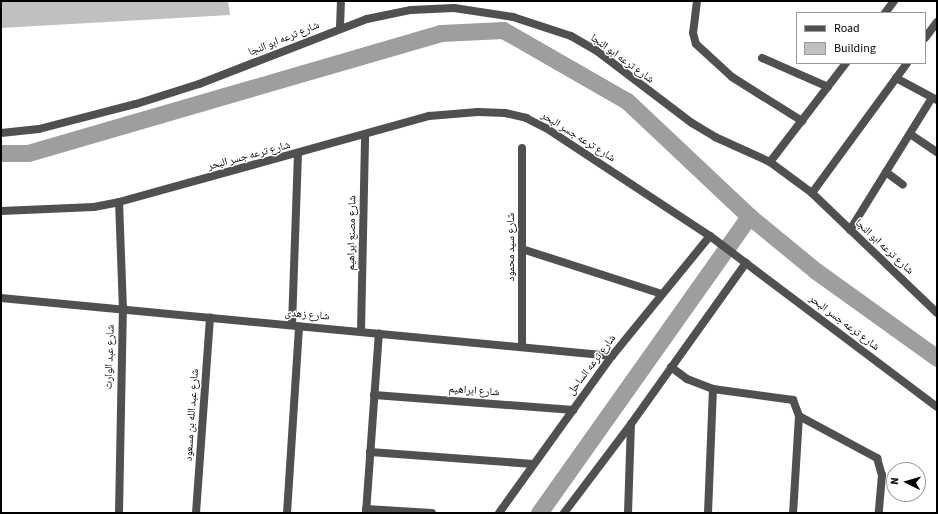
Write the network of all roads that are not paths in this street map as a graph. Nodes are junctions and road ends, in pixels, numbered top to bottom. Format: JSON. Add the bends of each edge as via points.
{"nodes":[{"id":1,"x":341,"y":1,"type":"edge"},
{"id":2,"x":697,"y":1,"type":"edge"},
{"id":3,"x":894,"y":1,"type":"edge"},
{"id":4,"x":456,"y":5,"type":"edge"},
{"id":5,"x":886,"y":12,"type":"edge"},
{"id":6,"x":937,"y":22,"type":"edge"},
{"id":7,"x":340,"y":28,"type":"junction"},
{"id":8,"x":926,"y":37,"type":"edge"},
{"id":9,"x":762,"y":58,"type":"dead end"},
{"id":10,"x":845,"y":64,"type":"edge"},
{"id":11,"x":906,"y":64,"type":"edge"},
{"id":12,"x":896,"y":78,"type":"junction"},
{"id":13,"x":828,"y":87,"type":"junction"},
{"id":14,"x":934,"y":99,"type":"edge"},
{"id":15,"x":802,"y":121,"type":"junction"},
{"id":16,"x":1,"y":133,"type":"edge"},
{"id":17,"x":910,"y":134,"type":"junction"},
{"id":18,"x":365,"y":135,"type":"junction"},
{"id":19,"x":522,"y":148,"type":"dead end"},
{"id":20,"x":937,"y":152,"type":"edge"},
{"id":21,"x":298,"y":154,"type":"junction"},
{"id":22,"x":770,"y":162,"type":"junction"},
{"id":23,"x":886,"y":172,"type":"junction"},
{"id":24,"x":903,"y":185,"type":"dead end"},
{"id":25,"x":812,"y":193,"type":"junction"},
{"id":26,"x":119,"y":202,"type":"junction"},
{"id":27,"x":1,"y":211,"type":"edge"},
{"id":28,"x":850,"y":230,"type":"junction"},
{"id":29,"x":710,"y":236,"type":"junction"},
{"id":30,"x":522,"y":249,"type":"junction"},
{"id":31,"x":746,"y":263,"type":"junction"},
{"id":32,"x":662,"y":294,"type":"junction"},
{"id":33,"x":1,"y":298,"type":"edge"},
{"id":34,"x":123,"y":310,"type":"junction"},
{"id":35,"x":937,"y":313,"type":"edge"},
{"id":36,"x":210,"y":318,"type":"junction"},
{"id":37,"x":295,"y":325,"type":"junction"},
{"id":38,"x":361,"y":331,"type":"junction"},
{"id":39,"x":379,"y":332,"type":"junction"},
{"id":40,"x":522,"y":346,"type":"junction"},
{"id":41,"x":612,"y":356,"type":"junction"},
{"id":42,"x":671,"y":367,"type":"junction"},
{"id":43,"x":713,"y":389,"type":"junction"},
{"id":44,"x":374,"y":395,"type":"junction"},
{"id":45,"x":937,"y":407,"type":"edge"},
{"id":46,"x":573,"y":410,"type":"junction"},
{"id":47,"x":799,"y":416,"type":"junction"},
{"id":48,"x":631,"y":424,"type":"junction"},
{"id":49,"x":370,"y":452,"type":"junction"},
{"id":50,"x":533,"y":464,"type":"junction"},
{"id":51,"x":366,"y":511,"type":"edge"},
{"id":52,"x":119,"y":513,"type":"edge"},
{"id":53,"x":196,"y":513,"type":"edge"},
{"id":54,"x":287,"y":513,"type":"edge"},
{"id":55,"x":432,"y":513,"type":"edge"},
{"id":56,"x":499,"y":513,"type":"edge"},
{"id":57,"x":564,"y":513,"type":"edge"},
{"id":58,"x":628,"y":513,"type":"edge"},
{"id":59,"x":708,"y":513,"type":"edge"},
{"id":60,"x":793,"y":513,"type":"edge"},
{"id":61,"x":879,"y":513,"type":"edge"}],
"edges":[{"from":1,"to":7,"type":"street"},
{"from":2,"to":15,"type":"street","via":[[693,33],[696,44],[732,78]]},
{"from":3,"to":5,"type":"street"},
{"from":4,"to":7,"type":"street","name":"شارع ترعه ابو النجا","via":[[411,10],[367,19]]},
{"from":4,"to":22,"type":"street","name":"شارع ترعه ابو النجا","via":[[513,17],[571,36],[597,51],[692,123],[715,137]]},
{"from":6,"to":8,"type":"street"},
{"from":7,"to":16,"type":"street","name":"شارع ترعه ابو النجا","via":[[207,81],[136,104],[39,130]]},
{"from":9,"to":13,"type":"street"},
{"from":10,"to":13,"type":"street"},
{"from":11,"to":12,"type":"street"},
{"from":12,"to":14,"type":"street"},
{"from":12,"to":25,"type":"street"},
{"from":13,"to":15,"type":"street"},
{"from":14,"to":17,"type":"street"},
{"from":15,"to":22,"type":"street"},
{"from":17,"to":20,"type":"street"},
{"from":17,"to":23,"type":"street"},
{"from":18,"to":21,"type":"street","name":"شارع ترعه جسر البحر"},
{"from":18,"to":29,"type":"street","name":"شارع ترعه جسر البحر","via":[[429,116],[452,113],[505,113],[526,118],[546,128]]},
{"from":18,"to":38,"type":"street","name":"شارع مصنع ابراهيم"},
{"from":19,"to":30,"type":"street","name":"شارع سيد محمود"},
{"from":21,"to":26,"type":"street","name":"شارع ترعه جسر البحر"},
{"from":21,"to":37,"type":"street"},
{"from":22,"to":25,"type":"street","name":"شارع ترعه ابو النجا"},
{"from":23,"to":24,"type":"street"},
{"from":23,"to":28,"type":"street"},
{"from":25,"to":28,"type":"street","name":"شارع ترعه ابو النجا"},
{"from":26,"to":27,"type":"street","name":"شارع ترعه جسر البحر","via":[[94,207]]},
{"from":26,"to":34,"type":"street","name":"شارع عبد الوارث"},
{"from":28,"to":35,"type":"street","name":"شارع ترعه ابو النجا"},
{"from":29,"to":31,"type":"street","name":"شارع ترعه جسر البحر"},
{"from":29,"to":32,"type":"street","name":"شارع ترعه الساحل"},
{"from":30,"to":32,"type":"street"},
{"from":30,"to":40,"type":"street","name":"شارع سيد محمود"},
{"from":31,"to":42,"type":"street"},
{"from":31,"to":45,"type":"street","name":"شارع ترعه جسر البحر"},
{"from":32,"to":41,"type":"street","name":"شارع ترعه الساحل"},
{"from":33,"to":34,"type":"street","name":"شارع زهدى"},
{"from":34,"to":36,"type":"street","name":"شارع زهدى"},
{"from":34,"to":52,"type":"street","name":"شارع عبد الوارث"},
{"from":36,"to":37,"type":"street","name":"شارع زهدى"},
{"from":36,"to":53,"type":"street","name":"شارع عبد الله بن مسعود"},
{"from":37,"to":38,"type":"street","name":"شارع زهدى"},
{"from":37,"to":54,"type":"street"},
{"from":38,"to":39,"type":"street","name":"شارع زهدى"},
{"from":39,"to":40,"type":"street","name":"شارع زهدى"},
{"from":39,"to":44,"type":"street"},
{"from":40,"to":41,"type":"street","name":"شارع زهدى"},
{"from":41,"to":46,"type":"street","name":"شارع ترعه الساحل"},
{"from":42,"to":43,"type":"street","via":[[687,379]]},
{"from":42,"to":48,"type":"street"},
{"from":43,"to":47,"type":"street","via":[[793,400]]},
{"from":43,"to":59,"type":"street"},
{"from":44,"to":46,"type":"street","name":"شارع ابراهيم"},
{"from":44,"to":49,"type":"street"},
{"from":46,"to":50,"type":"street","name":"شارع ترعه الساحل"},
{"from":47,"to":60,"type":"street"},
{"from":47,"to":61,"type":"street","via":[[873,454],[882,469]]},
{"from":48,"to":57,"type":"street"},
{"from":48,"to":58,"type":"street"},
{"from":49,"to":50,"type":"street"},
{"from":49,"to":51,"type":"street"},
{"from":50,"to":56,"type":"street","name":"شارع ترعه الساحل"},
{"from":51,"to":55,"type":"street"}]}
